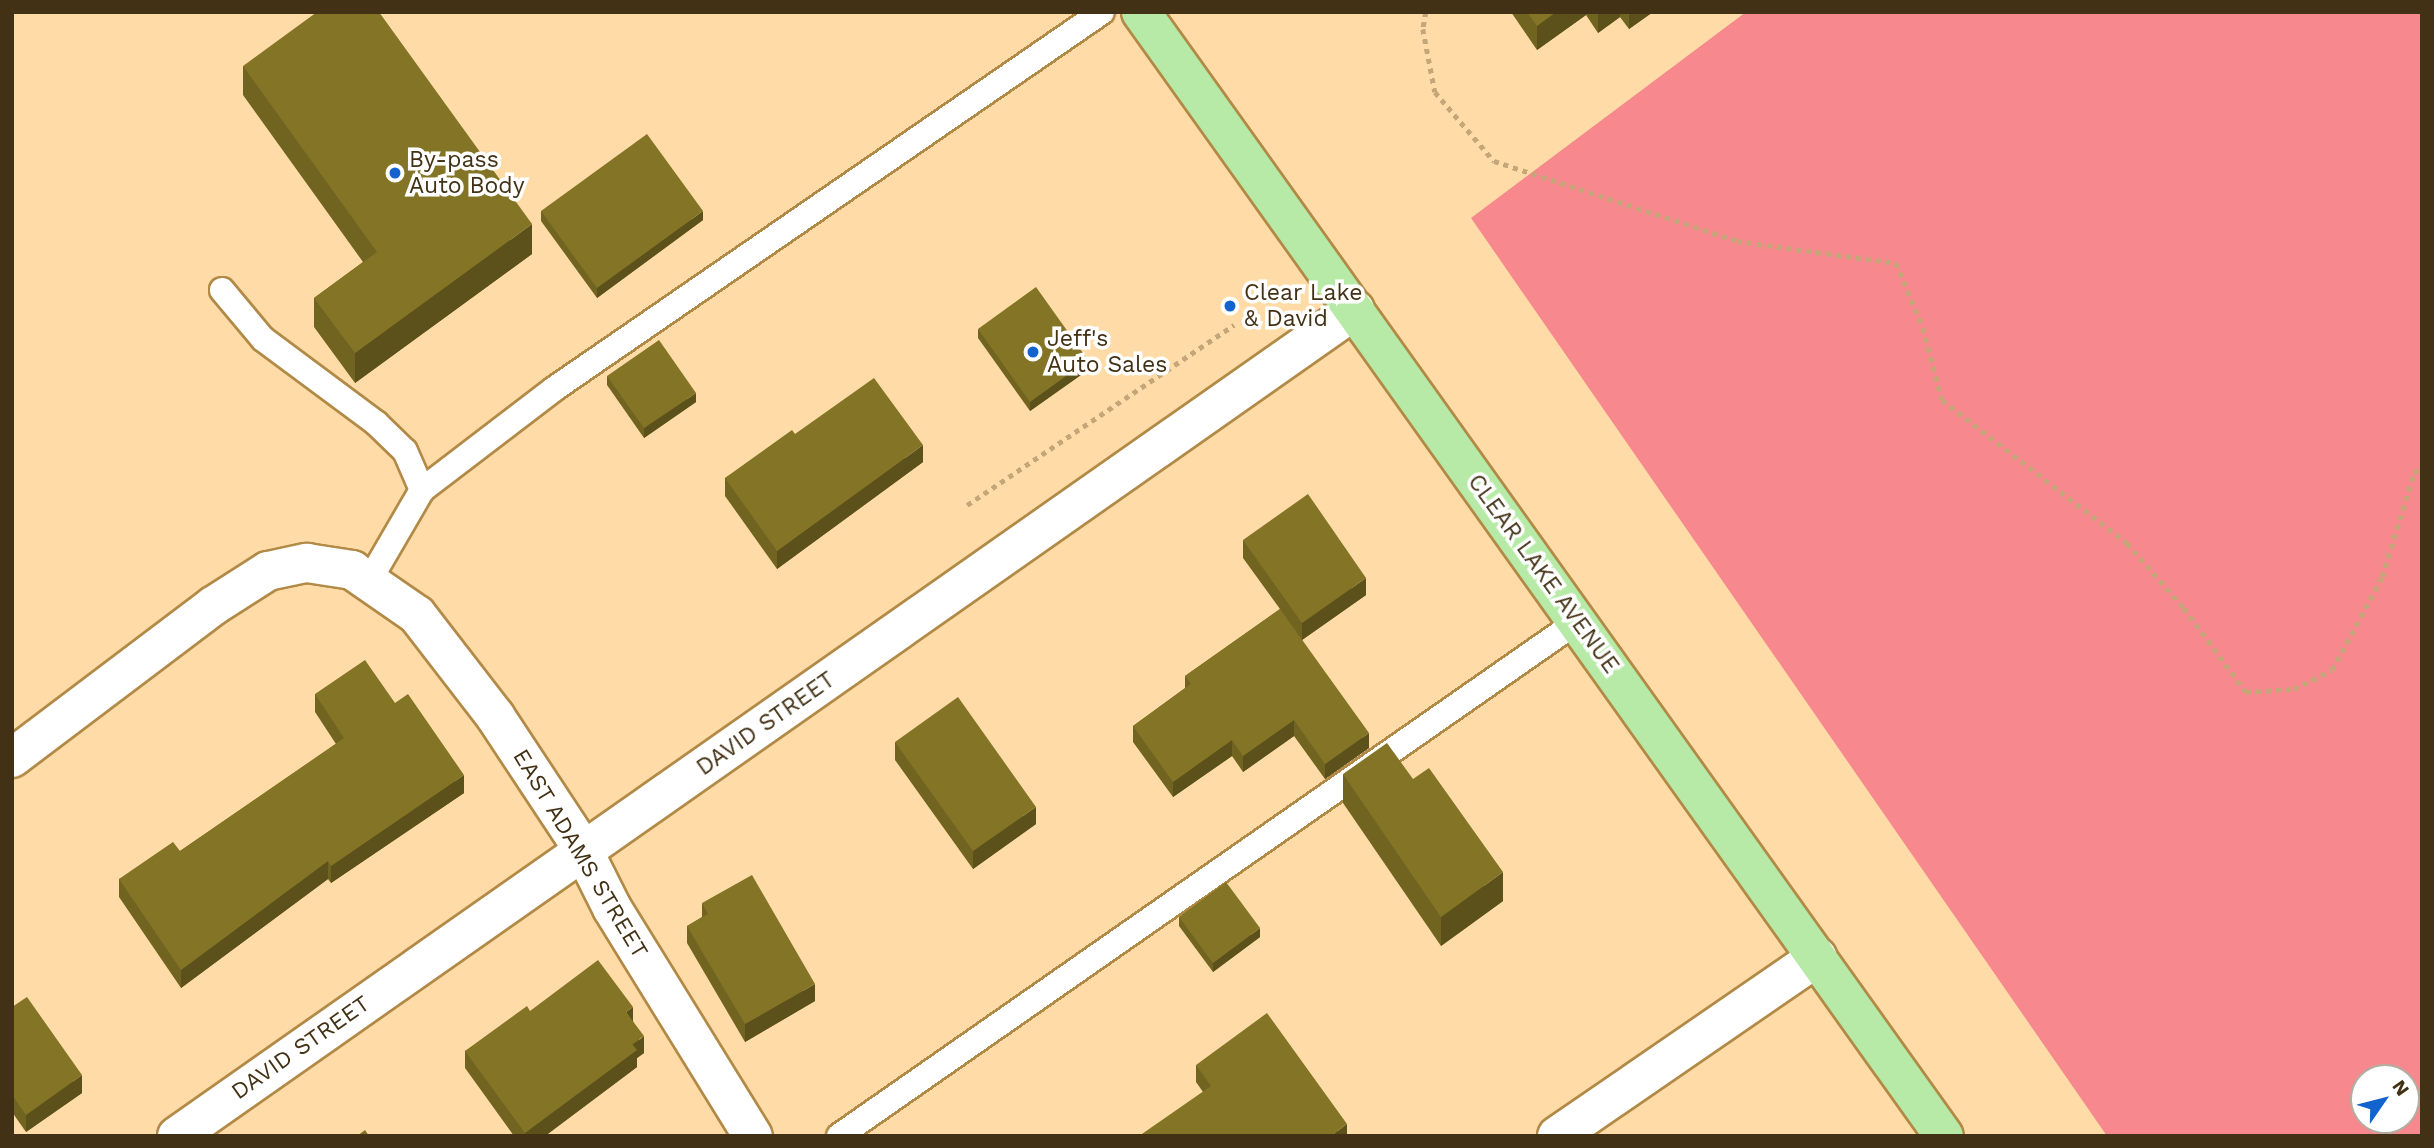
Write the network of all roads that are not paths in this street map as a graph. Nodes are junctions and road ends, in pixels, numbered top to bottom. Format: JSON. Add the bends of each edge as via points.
{"nodes":[{"id":1,"x":1102,"y":12,"type":"edge"},
{"id":2,"x":1141,"y":12,"type":"edge"},
{"id":3,"x":222,"y":290,"type":"dead end"},
{"id":4,"x":1355,"y":310,"type":"junction"},
{"id":5,"x":422,"y":490,"type":"junction"},
{"id":6,"x":369,"y":581,"type":"junction"},
{"id":7,"x":1578,"y":621,"type":"junction"},
{"id":8,"x":12,"y":758,"type":"edge"},
{"id":9,"x":582,"y":848,"type":"junction"},
{"id":10,"x":1817,"y":957,"type":"junction"},
{"id":11,"x":177,"y":1136,"type":"edge"},
{"id":12,"x":753,"y":1136,"type":"edge"},
{"id":13,"x":839,"y":1136,"type":"edge"},
{"id":14,"x":1558,"y":1136,"type":"edge"},
{"id":15,"x":1944,"y":1136,"type":"edge"}],
"edges":[{"from":1,"to":5,"type":"lane","via":[[554,389]]},
{"from":2,"to":4,"type":"main road","name":"CLEAR LAKE AVENUE"},
{"from":3,"to":5,"type":"lane","via":[[263,339],[405,451]]},
{"from":4,"to":7,"type":"main road","name":"CLEAR LAKE AVENUE"},
{"from":4,"to":9,"type":"street","name":"DAVID STREET","via":[[739,744]]},
{"from":5,"to":6,"type":"lane"},
{"from":6,"to":8,"type":"street","name":"EAST ADAMS STREET","via":[[352,570],[307,563],[268,571],[213,606]]},
{"from":6,"to":9,"type":"street","name":"EAST ADAMS STREET","via":[[417,615],[495,716]]},
{"from":7,"to":10,"type":"main road","name":"CLEAR LAKE AVENUE"},
{"from":7,"to":13,"type":"lane"},
{"from":9,"to":11,"type":"street","name":"DAVID STREET"},
{"from":9,"to":12,"type":"street","name":"EAST ADAMS STREET","via":[[612,908]]},
{"from":10,"to":14,"type":"street"},
{"from":10,"to":15,"type":"main road","name":"CLEAR LAKE AVENUE"}]}
